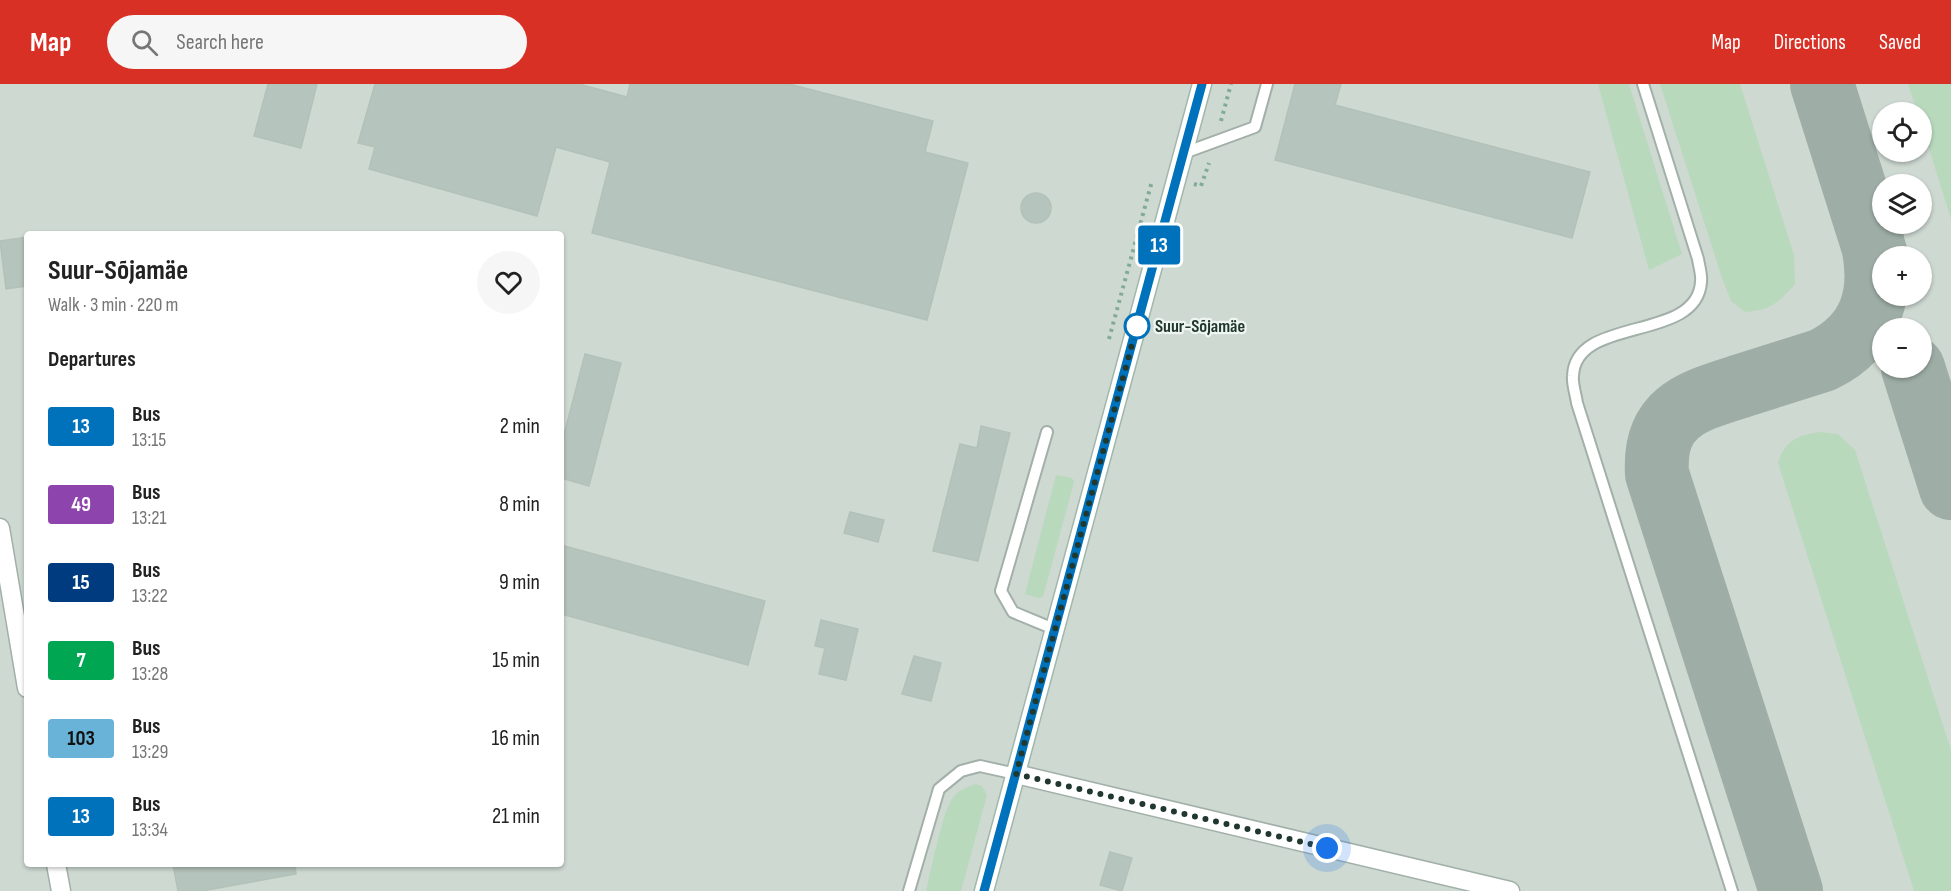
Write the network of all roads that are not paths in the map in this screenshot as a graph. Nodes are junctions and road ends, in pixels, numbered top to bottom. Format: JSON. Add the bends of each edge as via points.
{"nodes":[{"id":1,"x":1202,"y":84,"type":"edge"},
{"id":2,"x":1267,"y":84,"type":"edge"},
{"id":3,"x":1643,"y":84,"type":"edge"},
{"id":4,"x":1184,"y":153,"type":"junction"},
{"id":5,"x":1047,"y":432,"type":"dead end"},
{"id":6,"x":0,"y":528,"type":"edge"},
{"id":7,"x":1054,"y":629,"type":"junction"},
{"id":8,"x":24,"y":670,"type":"edge"},
{"id":9,"x":1016,"y":774,"type":"junction"},
{"id":10,"x":57,"y":867,"type":"edge"},
{"id":11,"x":61,"y":891,"type":"edge"},
{"id":12,"x":909,"y":891,"type":"edge"},
{"id":13,"x":984,"y":891,"type":"edge"},
{"id":14,"x":1510,"y":891,"type":"edge"},
{"id":15,"x":1732,"y":891,"type":"edge"}],
"edges":[{"from":1,"to":4,"type":"main road"},
{"from":2,"to":4,"type":"lane","via":[[1255,127]]},
{"from":3,"to":15,"type":"lane","via":[[1698,259],[1701,283],[1695,300],[1685,311],[1592,343],[1579,357],[1572,375],[1577,403]]},
{"from":4,"to":7,"type":"main road"},
{"from":5,"to":7,"type":"lane","via":[[1001,591],[1013,612]]},
{"from":6,"to":8,"type":"main road"},
{"from":7,"to":9,"type":"main road"},
{"from":9,"to":12,"type":"lane","via":[[980,766],[961,771],[939,789]]},
{"from":9,"to":13,"type":"main road"},
{"from":9,"to":14,"type":"main road"},
{"from":10,"to":11,"type":"main road"}]}
